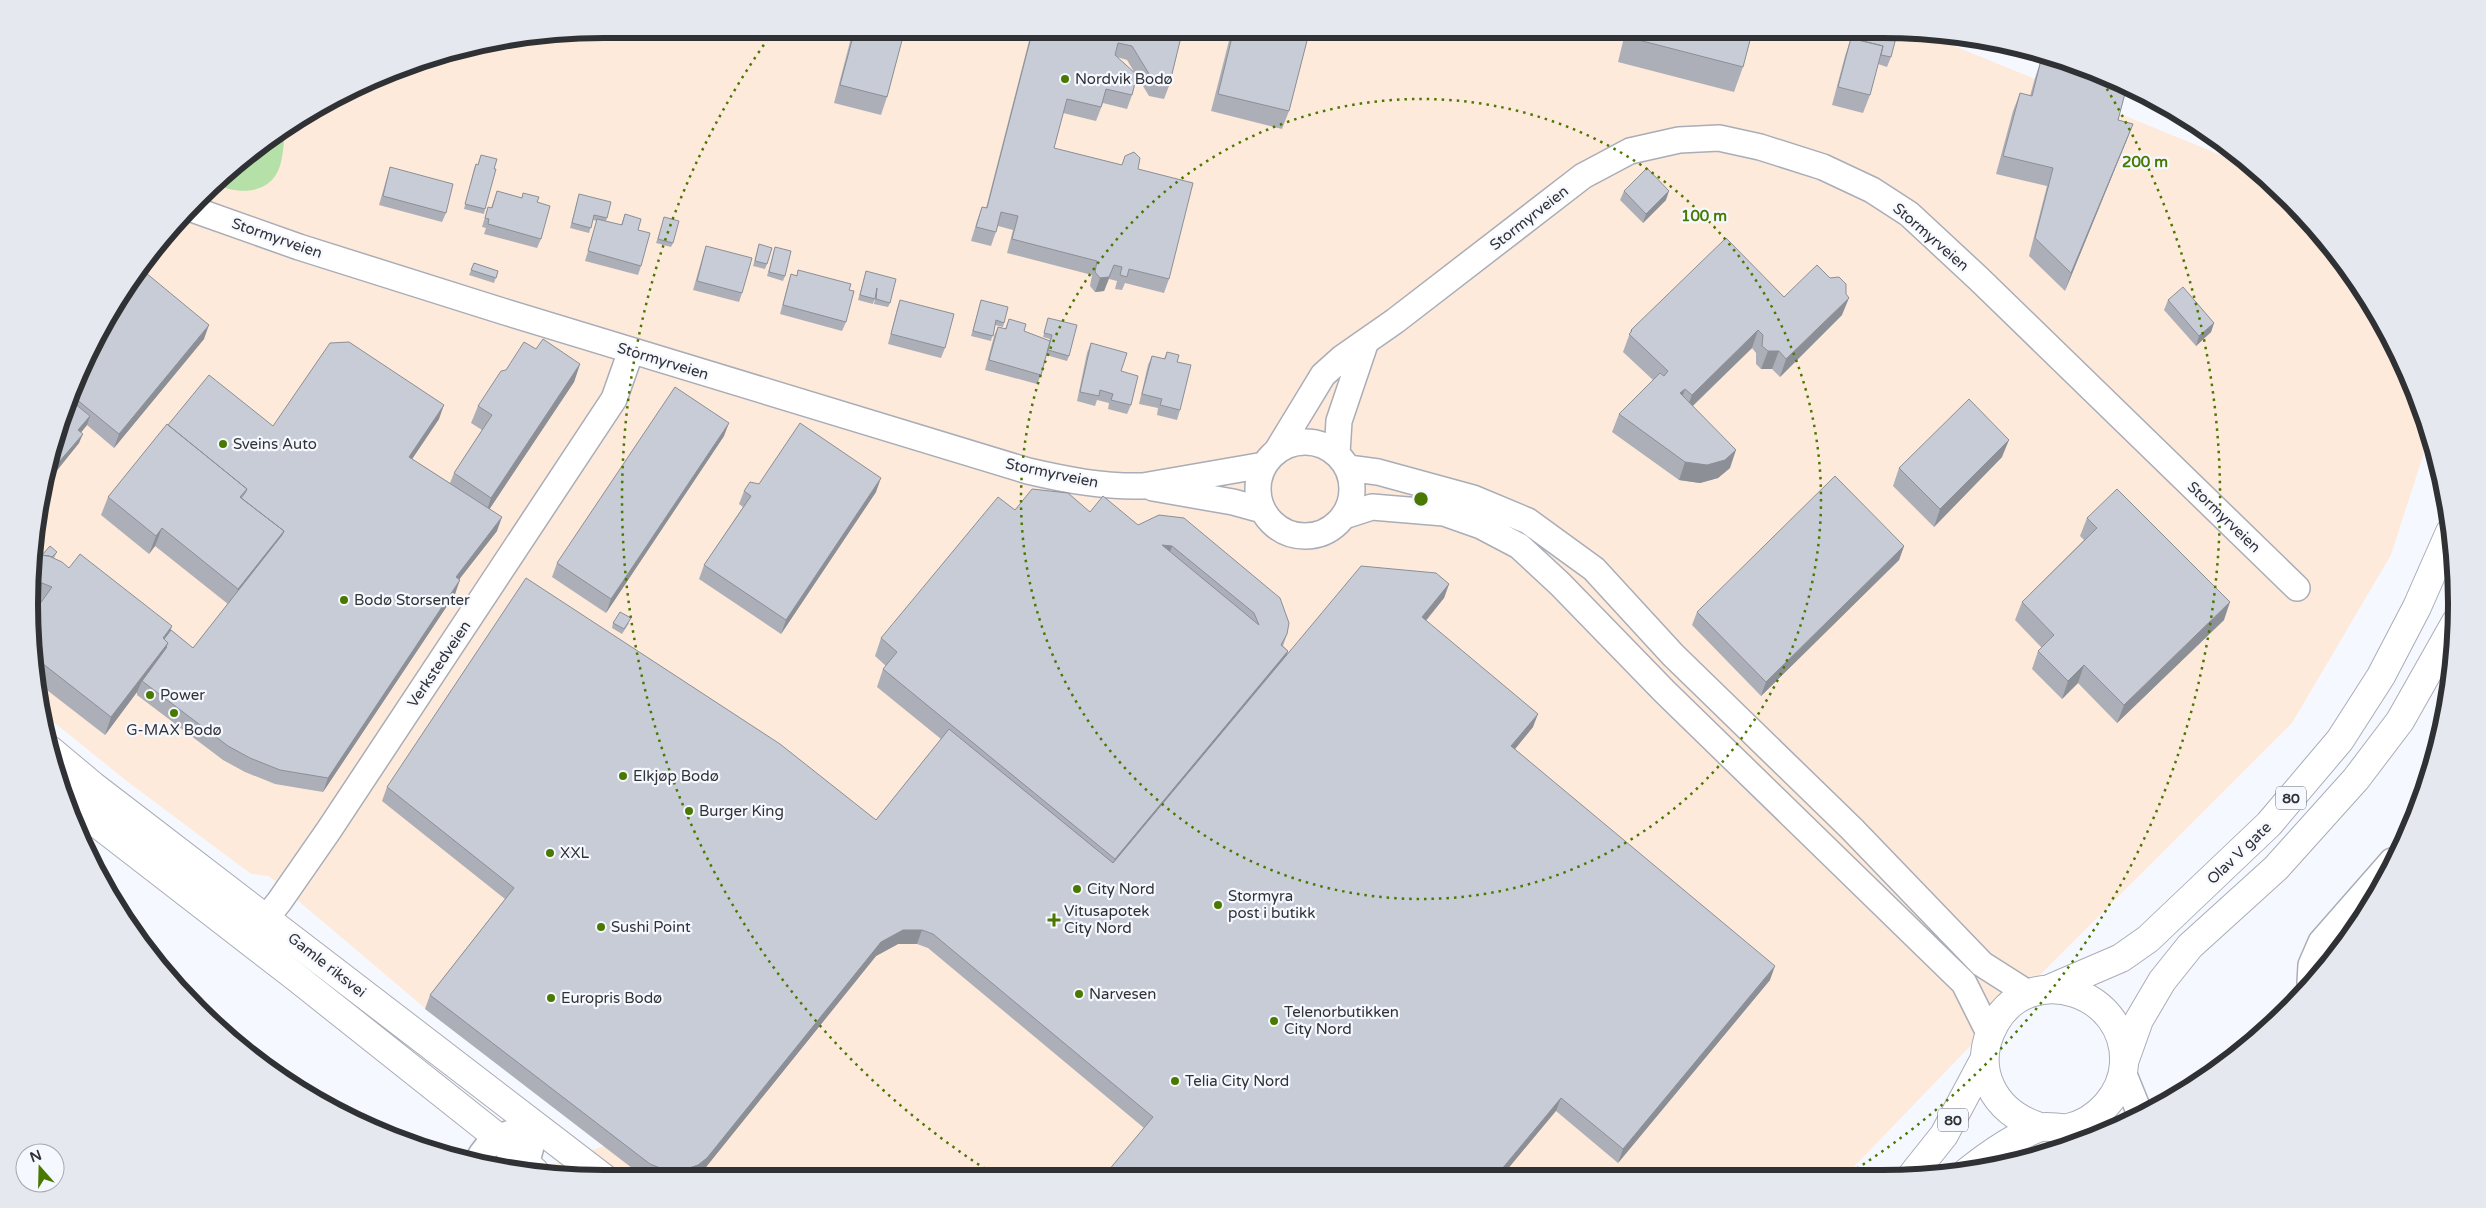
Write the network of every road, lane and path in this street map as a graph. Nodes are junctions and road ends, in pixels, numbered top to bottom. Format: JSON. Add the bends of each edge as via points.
{"nodes":[{"id":1,"x":196,"y":211,"type":"edge"},
{"id":2,"x":1365,"y":344,"type":"junction"},
{"id":3,"x":632,"y":351,"type":"junction"},
{"id":4,"x":1271,"y":457,"type":"junction"},
{"id":5,"x":1343,"y":460,"type":"junction"},
{"id":6,"x":1143,"y":486,"type":"junction"},
{"id":7,"x":1262,"y":510,"type":"junction"},
{"id":8,"x":1344,"y":516,"type":"junction"},
{"id":9,"x":2445,"y":543,"type":"edge"},
{"id":10,"x":2298,"y":588,"type":"dead end"},
{"id":11,"x":2447,"y":638,"type":"edge"},
{"id":12,"x":59,"y":758,"type":"edge"},
{"id":13,"x":76,"y":807,"type":"edge"},
{"id":14,"x":2380,"y":874,"type":"edge"},
{"id":15,"x":266,"y":918,"type":"junction"},
{"id":16,"x":2310,"y":975,"type":"edge"},
{"id":17,"x":2039,"y":991,"type":"junction"},
{"id":18,"x":1989,"y":1033,"type":"junction"},
{"id":19,"x":1984,"y":1060,"type":"junction"},
{"id":20,"x":2124,"y":1067,"type":"junction"},
{"id":21,"x":2138,"y":1109,"type":"edge"},
{"id":22,"x":2040,"y":1127,"type":"junction"},
{"id":23,"x":536,"y":1128,"type":"junction"},
{"id":24,"x":2067,"y":1128,"type":"junction"},
{"id":25,"x":2086,"y":1132,"type":"edge"},
{"id":26,"x":496,"y":1136,"type":"junction"},
{"id":27,"x":480,"y":1157,"type":"edge"},
{"id":28,"x":1979,"y":1162,"type":"edge"},
{"id":29,"x":523,"y":1165,"type":"edge"},
{"id":30,"x":529,"y":1166,"type":"edge"},
{"id":31,"x":1917,"y":1169,"type":"edge"},
{"id":32,"x":592,"y":1170,"type":"edge"}],
"edges":[{"from":1,"to":3,"type":"street","name":"Stormyrveien","via":[[299,247]]},
{"from":2,"to":4,"type":"street","name":"Stormyrveien","via":[[1323,375]]},
{"from":2,"to":5,"type":"street","via":[[1339,421]]},
{"from":2,"to":10,"type":"street","name":"Stormyrveien","via":[[1583,176],[1630,151],[1679,140],[1719,138],[1760,147],[1823,167],[1872,190],[1908,214]]},
{"from":3,"to":6,"type":"street","name":"Stormyrveien","via":[[1028,471],[1079,483]]},
{"from":3,"to":15,"type":"street","name":"Verkstedveien","via":[[614,399],[329,830]]},
{"from":4,"to":5,"type":"street","via":[[1292,442],[1308,441],[1324,444]]},
{"from":4,"to":6,"type":"street","name":"Stormyrveien"},
{"from":4,"to":7,"type":"street","via":[[1258,480]]},
{"from":5,"to":8,"type":"street","via":[[1353,484],[1352,501]]},
{"from":5,"to":17,"type":"street","via":[[1473,498],[1528,521],[1594,569],[1673,655],[1852,829],[1982,964]]},
{"from":6,"to":7,"type":"street","name":"Stormyrveien"},
{"from":7,"to":8,"type":"street","via":[[1281,530],[1305,536],[1328,530]]},
{"from":8,"to":18,"type":"street","via":[[1372,507],[1444,513],[1481,526],[1519,546],[1964,982]]},
{"from":9,"to":17,"type":"main road","name":"Olav V gate","number":"80","via":[[2381,676],[2340,740],[2269,824],[2148,940],[2122,958]]},
{"from":11,"to":20,"type":"main road","name":"Olav V gate","number":"80","via":[[2400,721],[2356,779],[2276,868],[2190,946],[2162,981],[2139,1020]]},
{"from":12,"to":15,"type":"main road","name":"Gamle riksvei"},
{"from":13,"to":26,"type":"main road","name":"Gamle riksvei"},
{"from":14,"to":16,"type":"street","via":[[2321,942],[2311,965]]},
{"from":15,"to":23,"type":"main road","name":"Gamle riksvei"},
{"from":17,"to":18,"type":"main road","name":"Olav V gate","number":"80","via":[[2012,1003]]},
{"from":17,"to":20,"type":"main road","name":"Olav V gate","number":"80","via":[[2066,990],[2082,994],[2103,1009],[2118,1030]]},
{"from":18,"to":19,"type":"main road","name":"Olav V gate","number":"80"},
{"from":19,"to":22,"type":"main road","name":"Olav V gate","number":"80","via":[[1992,1090],[2000,1104],[2025,1123]]},
{"from":19,"to":31,"type":"main road","name":"Olav V gate","number":"80","via":[[1944,1135]]},
{"from":20,"to":21,"type":"street"},
{"from":20,"to":24,"type":"main road","name":"Olav V gate","number":"80","via":[[2113,1098],[2104,1108],[2081,1124]]},
{"from":22,"to":24,"type":"main road","name":"Olav V gate","number":"80"},
{"from":22,"to":28,"type":"main road"},
{"from":23,"to":26,"type":"street"},
{"from":23,"to":30,"type":"street"},
{"from":23,"to":32,"type":"main road","name":"Gamle riksvei"},
{"from":24,"to":25,"type":"street"},
{"from":26,"to":27,"type":"street"},
{"from":26,"to":29,"type":"main road","name":"Gamle riksvei"}]}
